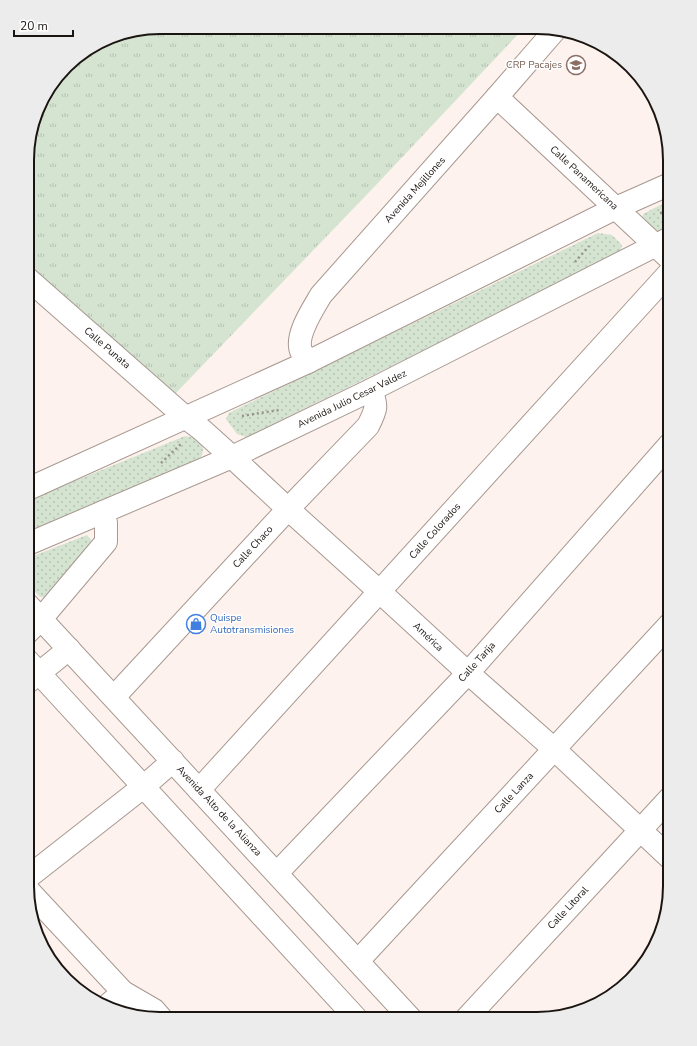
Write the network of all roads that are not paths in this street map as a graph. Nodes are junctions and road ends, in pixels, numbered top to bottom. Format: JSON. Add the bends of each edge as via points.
{"nodes":[{"id":1,"x":551,"y":35,"type":"edge"},
{"id":2,"x":497,"y":97,"type":"junction"},
{"id":3,"x":663,"y":187,"type":"edge"},
{"id":4,"x":616,"y":208,"type":"junction"},
{"id":5,"x":663,"y":245,"type":"edge"},
{"id":6,"x":663,"y":248,"type":"edge"},
{"id":7,"x":663,"y":280,"type":"edge"},
{"id":8,"x":34,"y":284,"type":"edge"},
{"id":9,"x":308,"y":362,"type":"junction"},
{"id":10,"x":371,"y":390,"type":"junction"},
{"id":11,"x":185,"y":417,"type":"junction"},
{"id":12,"x":663,"y":452,"type":"edge"},
{"id":13,"x":232,"y":457,"type":"junction"},
{"id":14,"x":34,"y":486,"type":"edge"},
{"id":15,"x":288,"y":509,"type":"junction"},
{"id":16,"x":103,"y":512,"type":"junction"},
{"id":17,"x":34,"y":541,"type":"edge"},
{"id":18,"x":380,"y":592,"type":"junction"},
{"id":19,"x":34,"y":617,"type":"edge"},
{"id":20,"x":34,"y":621,"type":"edge"},
{"id":21,"x":663,"y":632,"type":"edge"},
{"id":22,"x":68,"y":649,"type":"junction"},
{"id":23,"x":34,"y":670,"type":"edge"},
{"id":24,"x":468,"y":673,"type":"junction"},
{"id":25,"x":34,"y":675,"type":"edge"},
{"id":26,"x":114,"y":697,"type":"junction"},
{"id":27,"x":554,"y":749,"type":"junction"},
{"id":28,"x":173,"y":761,"type":"junction"},
{"id":29,"x":143,"y":787,"type":"junction"},
{"id":30,"x":199,"y":790,"type":"junction"},
{"id":31,"x":663,"y":805,"type":"edge"},
{"id":32,"x":640,"y":829,"type":"junction"},
{"id":33,"x":663,"y":851,"type":"edge"},
{"id":34,"x":34,"y":873,"type":"edge"},
{"id":35,"x":277,"y":873,"type":"junction"},
{"id":36,"x":35,"y":898,"type":"edge"},
{"id":37,"x":358,"y":961,"type":"junction"},
{"id":38,"x":116,"y":998,"type":"edge"},
{"id":39,"x":156,"y":1012,"type":"edge"},
{"id":40,"x":350,"y":1012,"type":"edge"},
{"id":41,"x":405,"y":1012,"type":"edge"},
{"id":42,"x":472,"y":1012,"type":"edge"}],
"edges":[{"from":1,"to":2,"type":"street","name":"Avenida Mejillones"},
{"from":2,"to":4,"type":"street","name":"Calle Panamericana"},
{"from":2,"to":9,"type":"street","name":"Avenida Mejillones","via":[[321,295],[301,336],[301,350]]},
{"from":3,"to":4,"type":"street"},
{"from":4,"to":5,"type":"street","name":"Calle Panamericana"},
{"from":4,"to":9,"type":"street"},
{"from":6,"to":10,"type":"street","name":"Avenida Julio Cesar Valdez"},
{"from":7,"to":18,"type":"street","name":"Calle Colorados"},
{"from":8,"to":11,"type":"street","name":"Calle Punata"},
{"from":9,"to":11,"type":"street"},
{"from":10,"to":13,"type":"street","name":"Avenida Julio Cesar Valdez"},
{"from":10,"to":15,"type":"street","name":"Calle Chaco","via":[[376,404],[375,413],[368,426]]},
{"from":11,"to":13,"type":"street","name":"América"},
{"from":11,"to":14,"type":"street"},
{"from":12,"to":24,"type":"street","name":"Calle Tarija"},
{"from":13,"to":15,"type":"street","name":"América"},
{"from":13,"to":16,"type":"street","name":"Avenida Julio Cesar Valdez"},
{"from":15,"to":18,"type":"street","name":"América"},
{"from":15,"to":26,"type":"street","name":"Calle Chaco"},
{"from":16,"to":17,"type":"street","name":"Avenida Julio Cesar Valdez"},
{"from":16,"to":19,"type":"street","via":[[106,542]]},
{"from":18,"to":24,"type":"street","name":"América"},
{"from":18,"to":30,"type":"street","name":"Calle Colorados"},
{"from":20,"to":22,"type":"street","name":"Avenida Alto de la Alianza"},
{"from":21,"to":27,"type":"street","name":"Calle Lanza"},
{"from":22,"to":23,"type":"street"},
{"from":22,"to":26,"type":"street","name":"Avenida Alto de la Alianza"},
{"from":24,"to":27,"type":"street","name":"América"},
{"from":24,"to":35,"type":"street","name":"Calle Tarija"},
{"from":25,"to":29,"type":"street"},
{"from":26,"to":28,"type":"street","name":"Avenida Alto de la Alianza"},
{"from":27,"to":32,"type":"street","name":"América"},
{"from":27,"to":37,"type":"street","name":"Calle Lanza"},
{"from":28,"to":29,"type":"street"},
{"from":28,"to":30,"type":"street","name":"Avenida Alto de la Alianza"},
{"from":29,"to":34,"type":"street"},
{"from":29,"to":40,"type":"street"},
{"from":30,"to":35,"type":"street","name":"Avenida Alto de la Alianza"},
{"from":31,"to":32,"type":"street","name":"Calle Litoral"},
{"from":32,"to":33,"type":"street","name":"América"},
{"from":32,"to":42,"type":"street","name":"Calle Litoral"},
{"from":35,"to":37,"type":"street","name":"Avenida Alto de la Alianza"},
{"from":36,"to":38,"type":"street"},
{"from":37,"to":41,"type":"street","name":"Avenida Alto de la Alianza"},
{"from":38,"to":39,"type":"street"}]}
